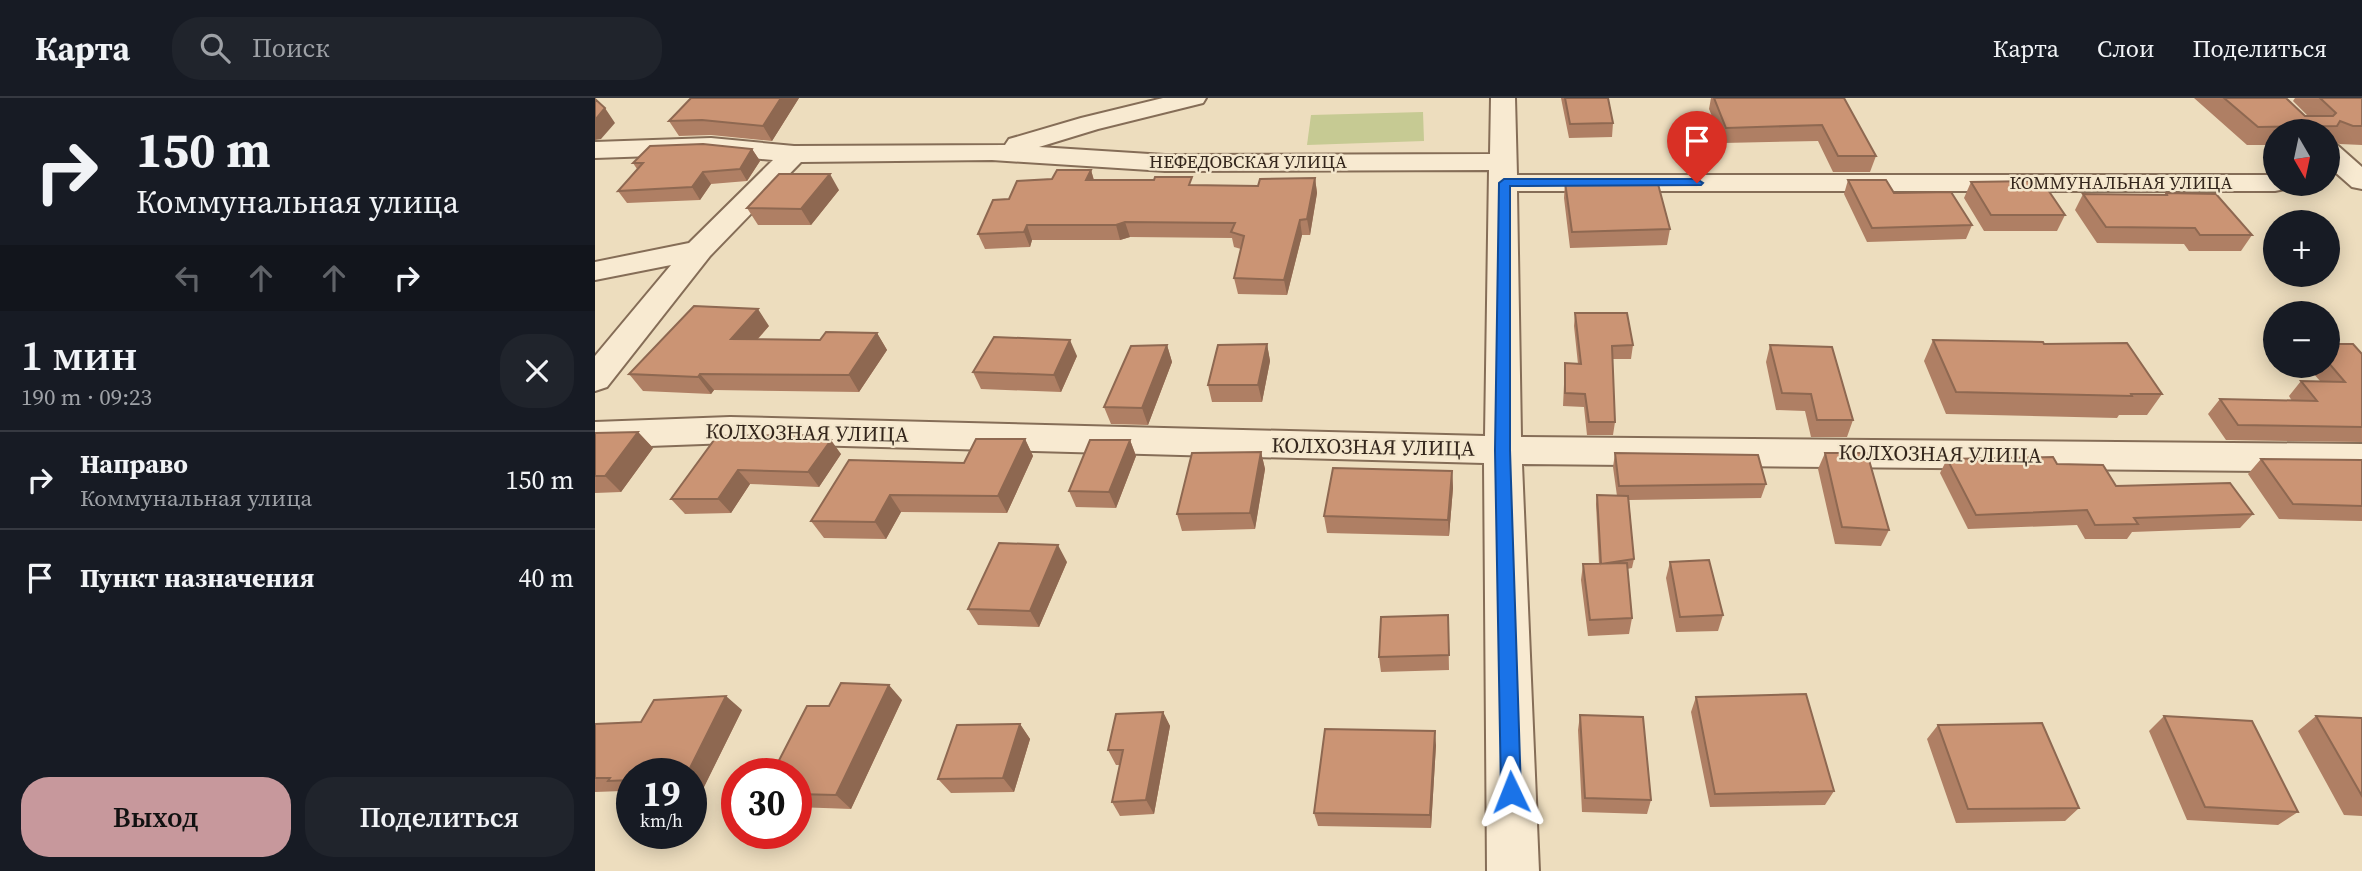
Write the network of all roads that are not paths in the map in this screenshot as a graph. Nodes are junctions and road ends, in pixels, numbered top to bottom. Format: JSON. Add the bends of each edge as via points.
{"nodes":[{"id":1,"x":1194,"y":98,"type":"edge"},
{"id":2,"x":1503,"y":98,"type":"edge"},
{"id":3,"x":1091,"y":110,"type":"edge"},
{"id":4,"x":595,"y":150,"type":"edge"},
{"id":5,"x":992,"y":152,"type":"junction"},
{"id":6,"x":794,"y":154,"type":"junction"},
{"id":7,"x":2340,"y":161,"type":"edge"},
{"id":8,"x":1504,"y":172,"type":"junction"},
{"id":9,"x":2362,"y":182,"type":"edge"},
{"id":10,"x":2263,"y":183,"type":"edge"},
{"id":11,"x":2340,"y":183,"type":"edge"},
{"id":12,"x":699,"y":250,"type":"junction"},
{"id":13,"x":595,"y":271,"type":"edge"},
{"id":14,"x":595,"y":379,"type":"edge"},
{"id":15,"x":595,"y":435,"type":"edge"},
{"id":16,"x":1503,"y":450,"type":"junction"},
{"id":17,"x":2362,"y":457,"type":"edge"},
{"id":18,"x":1513,"y":871,"type":"edge"}],
"edges":[{"from":1,"to":3,"type":"street","name":"НЕФЕДОВСКАЯ УЛИЦА"},
{"from":2,"to":8,"type":"street"},
{"from":3,"to":5,"type":"street","name":"НЕФЕДОВСКАЯ УЛИЦА"},
{"from":4,"to":6,"type":"street","name":"НЕФЕДОВСКАЯ УЛИЦА","via":[[711,146]]},
{"from":5,"to":6,"type":"street","name":"НЕФЕДОВСКАЯ УЛИЦА"},
{"from":5,"to":8,"type":"street","name":"НЕФЕДОВСКАЯ УЛИЦА","via":[[1165,163]]},
{"from":6,"to":12,"type":"street"},
{"from":7,"to":9,"type":"street"},
{"from":8,"to":10,"type":"street","name":"КОММУНАЛЬНАЯ УЛИЦА"},
{"from":8,"to":16,"type":"street"},
{"from":9,"to":11,"type":"street"},
{"from":12,"to":13,"type":"street"},
{"from":12,"to":14,"type":"street"},
{"from":15,"to":16,"type":"street","name":"КОЛХОЗНАЯ УЛИЦА","via":[[730,430]]},
{"from":16,"to":17,"type":"street","name":"КОЛХОЗНАЯ УЛИЦА"},
{"from":16,"to":18,"type":"street"}]}
